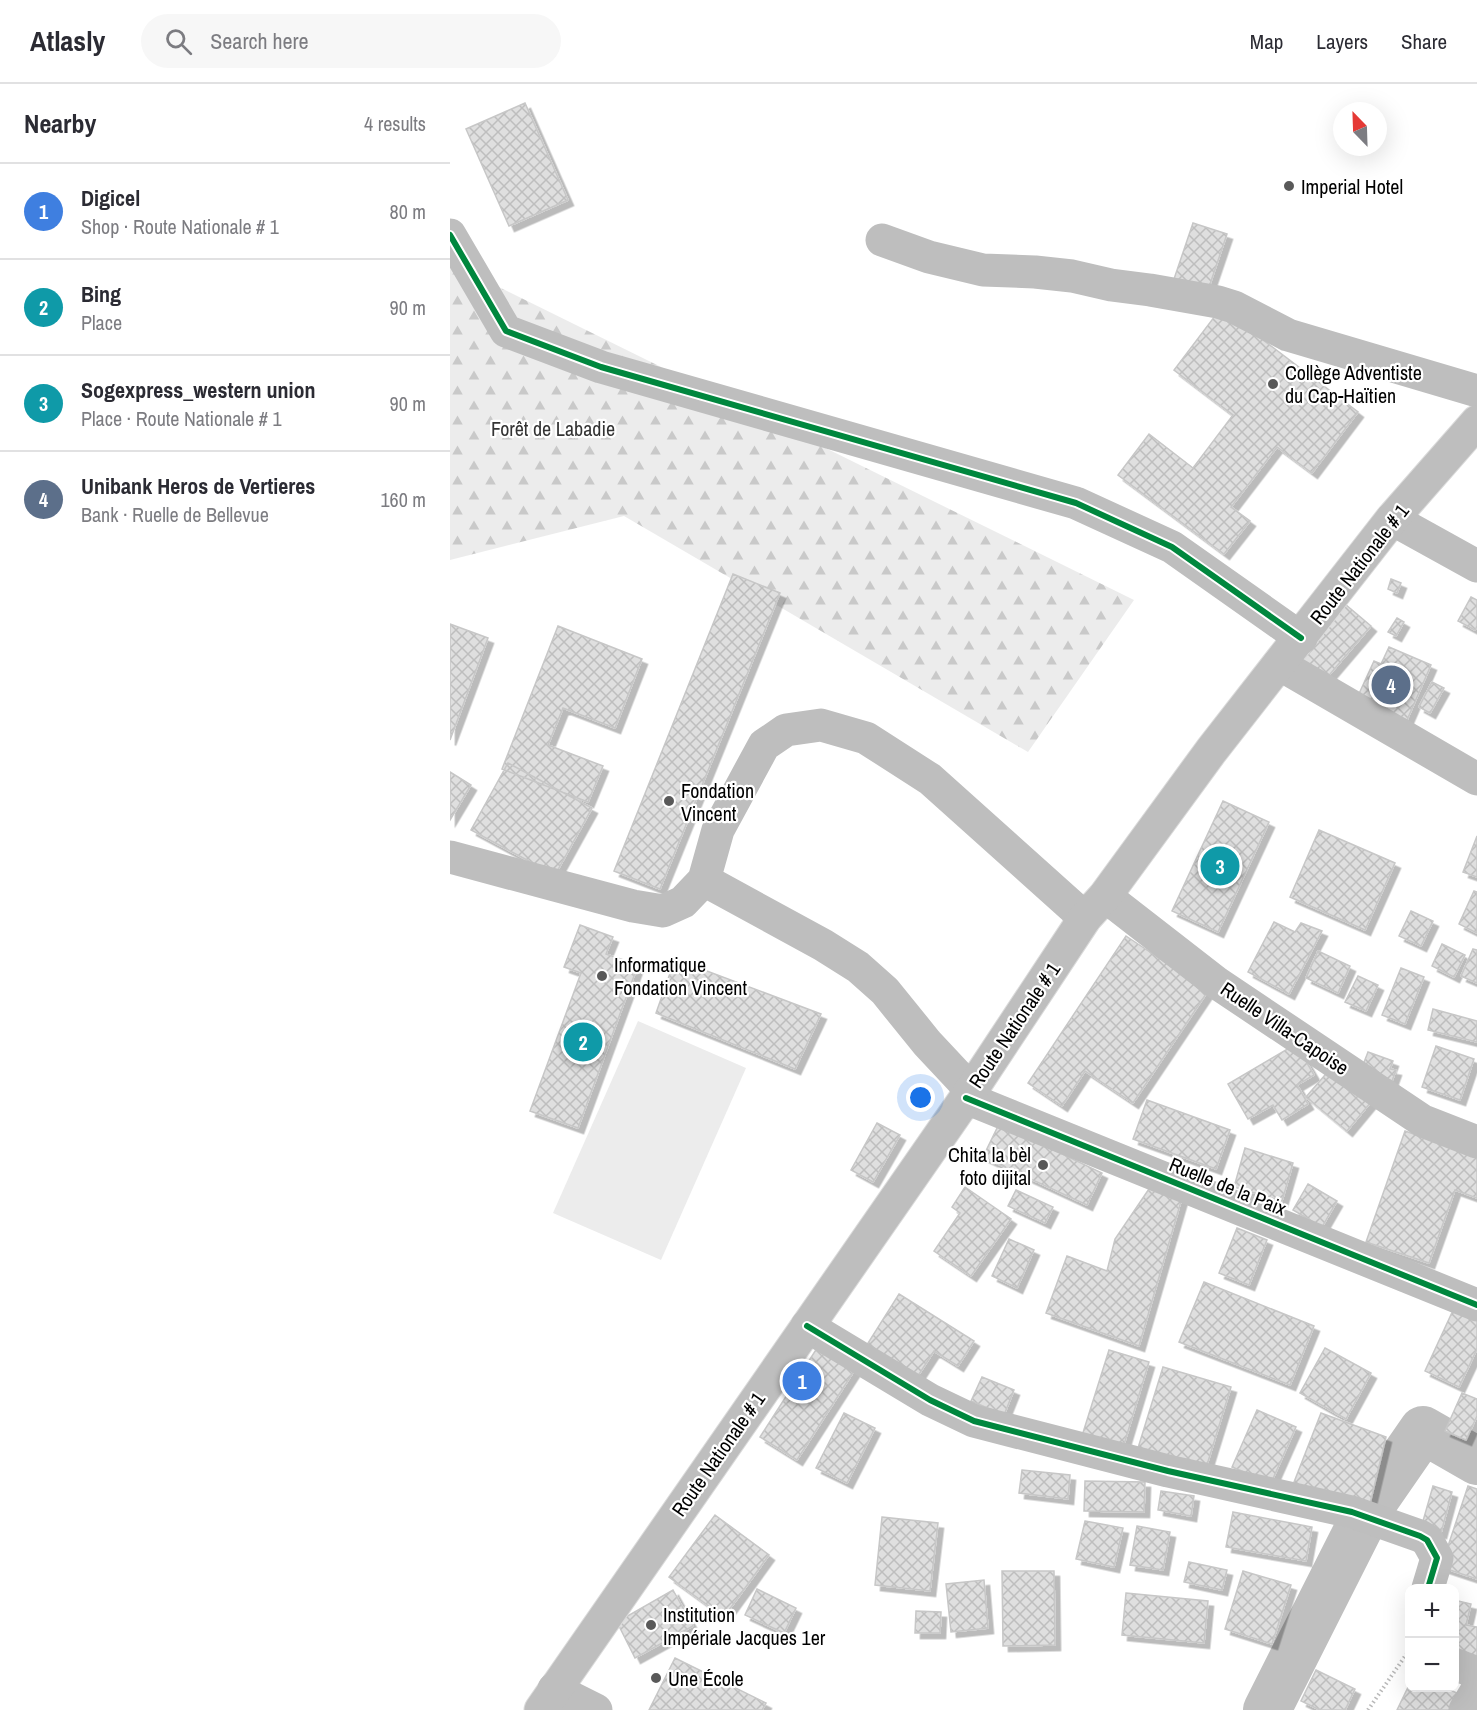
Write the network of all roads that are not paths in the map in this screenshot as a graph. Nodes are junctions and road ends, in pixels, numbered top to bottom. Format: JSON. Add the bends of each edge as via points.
{"nodes":[{"id":1,"x":450,"y":236,"type":"edge"},
{"id":2,"x":882,"y":240,"type":"dead end"},
{"id":3,"x":1477,"y":391,"type":"edge"},
{"id":4,"x":1476,"y":424,"type":"edge"},
{"id":5,"x":1392,"y":519,"type":"junction"},
{"id":6,"x":1477,"y":566,"type":"edge"},
{"id":7,"x":1301,"y":638,"type":"junction"},
{"id":8,"x":1279,"y":664,"type":"junction"},
{"id":9,"x":1477,"y":779,"type":"edge"},
{"id":10,"x":450,"y":857,"type":"edge"},
{"id":11,"x":704,"y":880,"type":"junction"},
{"id":12,"x":1095,"y":907,"type":"junction"},
{"id":13,"x":968,"y":1094,"type":"junction"},
{"id":14,"x":1477,"y":1142,"type":"edge"},
{"id":15,"x":1477,"y":1305,"type":"edge"},
{"id":16,"x":807,"y":1326,"type":"junction"},
{"id":17,"x":1429,"y":1584,"type":"edge"},
{"id":18,"x":1459,"y":1666,"type":"edge"},
{"id":19,"x":1477,"y":1673,"type":"edge"},
{"id":20,"x":1477,"y":1690,"type":"edge"},
{"id":21,"x":548,"y":1700,"type":"edge"},
{"id":22,"x":596,"y":1710,"type":"edge"},
{"id":23,"x":1465,"y":1710,"type":"edge"}],
"edges":[{"from":1,"to":7,"type":"street","via":[[506,331],[601,367],[1076,503],[1172,547]]},
{"from":2,"to":3,"type":"street","via":[[983,270],[1072,276],[1218,302],[1288,335]]},
{"from":4,"to":5,"type":"street","name":"Route Nationale # 1"},
{"from":5,"to":6,"type":"street"},
{"from":5,"to":7,"type":"street","name":"Route Nationale # 1"},
{"from":7,"to":8,"type":"street","name":"Route Nationale # 1"},
{"from":8,"to":9,"type":"street"},
{"from":8,"to":12,"type":"street","name":"Route Nationale # 1"},
{"from":10,"to":11,"type":"street","via":[[663,911],[683,902]]},
{"from":11,"to":12,"type":"street","name":"Ruelle Villa-Capoise","via":[[718,830],[764,745],[786,730],[821,724],[866,738],[930,778]]},
{"from":11,"to":13,"type":"street","via":[[858,967],[885,991]]},
{"from":12,"to":13,"type":"street","name":"Route Nationale # 1"},
{"from":12,"to":14,"type":"street","name":"Ruelle Villa-Capoise","via":[[1217,983],[1423,1121]]},
{"from":13,"to":15,"type":"street","name":"Ruelle de la Paix"},
{"from":13,"to":16,"type":"street","name":"Route Nationale # 1"},
{"from":16,"to":17,"type":"street","via":[[930,1400],[974,1420],[1168,1471],[1352,1512],[1420,1536],[1427,1540],[1437,1558]]},
{"from":16,"to":21,"type":"street","name":"Route Nationale # 1"},
{"from":18,"to":19,"type":"street"},
{"from":20,"to":23,"type":"street"},
{"from":21,"to":22,"type":"street"}]}
